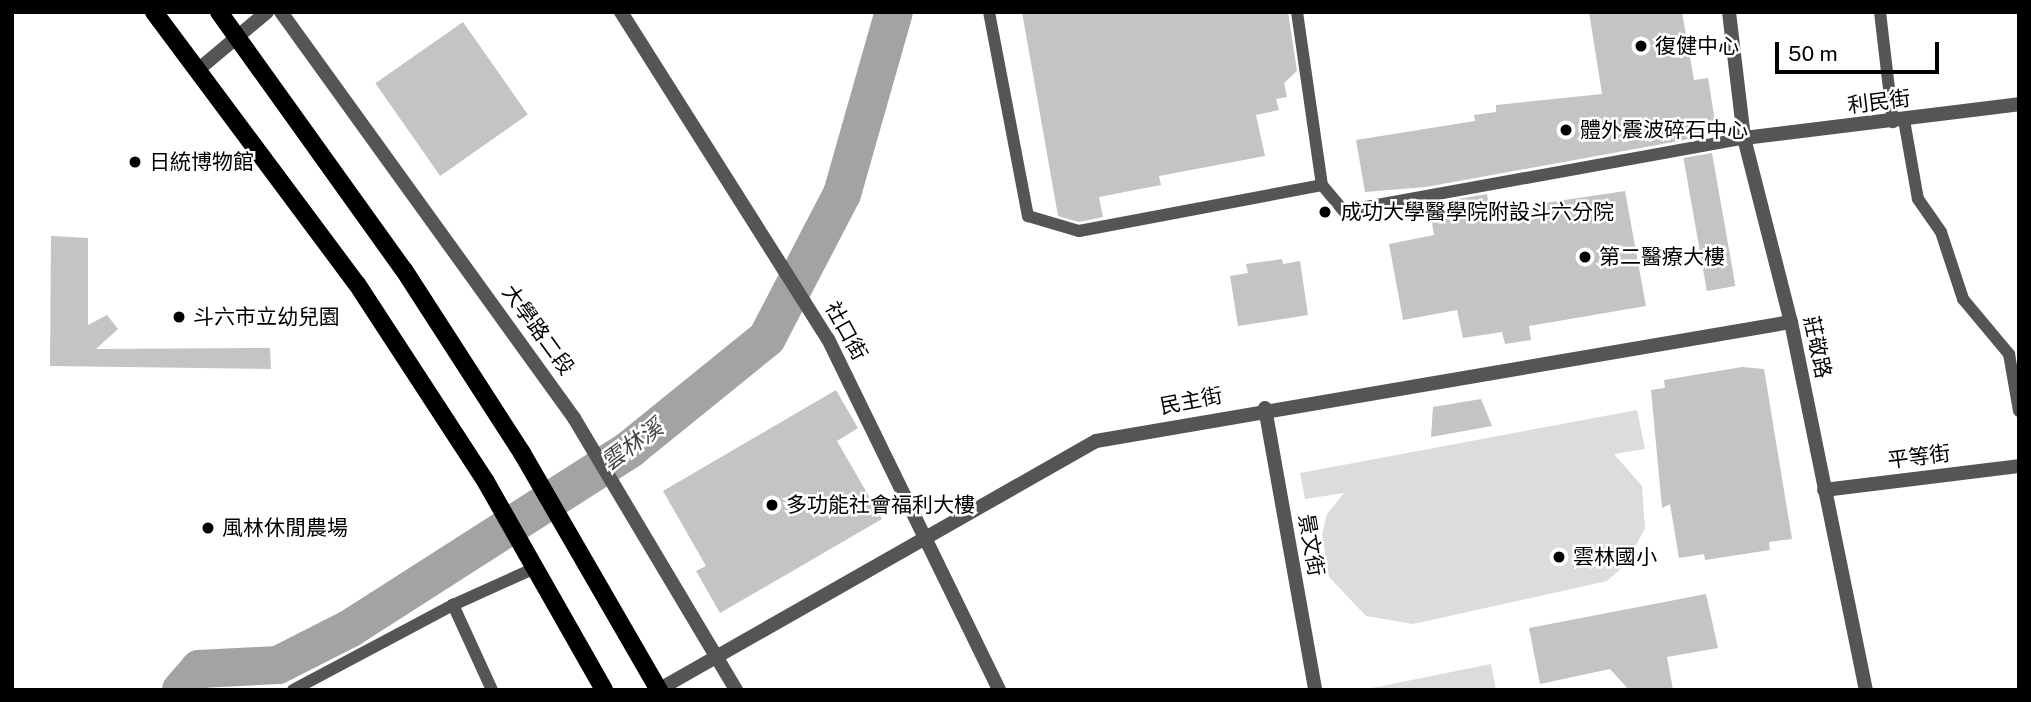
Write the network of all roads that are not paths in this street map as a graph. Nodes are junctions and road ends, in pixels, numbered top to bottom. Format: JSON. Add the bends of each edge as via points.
{"nodes":[{"id":1,"x":154,"y":12,"type":"edge"},
{"id":2,"x":219,"y":12,"type":"edge"},
{"id":3,"x":267,"y":12,"type":"edge"},
{"id":4,"x":281,"y":12,"type":"edge"},
{"id":5,"x":621,"y":12,"type":"edge"},
{"id":6,"x":989,"y":12,"type":"edge"},
{"id":7,"x":1297,"y":12,"type":"edge"},
{"id":8,"x":1729,"y":12,"type":"edge"},
{"id":9,"x":1880,"y":12,"type":"edge"},
{"id":10,"x":241,"y":39,"type":"junction"},
{"id":11,"x":199,"y":69,"type":"junction"},
{"id":12,"x":2019,"y":103,"type":"edge"},
{"id":13,"x":1899,"y":121,"type":"junction"},
{"id":14,"x":1744,"y":138,"type":"junction"},
{"id":15,"x":1322,"y":185,"type":"junction"},
{"id":16,"x":1791,"y":322,"type":"junction"},
{"id":17,"x":1265,"y":408,"type":"junction"},
{"id":18,"x":2019,"y":411,"type":"edge"},
{"id":19,"x":2019,"y":466,"type":"edge"},
{"id":20,"x":1824,"y":490,"type":"junction"},
{"id":21,"x":927,"y":534,"type":"junction"},
{"id":22,"x":532,"y":561,"type":"junction"},
{"id":23,"x":453,"y":605,"type":"junction"},
{"id":24,"x":715,"y":654,"type":"junction"},
{"id":25,"x":293,"y":690,"type":"edge"},
{"id":26,"x":492,"y":690,"type":"edge"},
{"id":27,"x":604,"y":690,"type":"edge"},
{"id":28,"x":659,"y":690,"type":"edge"},
{"id":29,"x":736,"y":690,"type":"edge"},
{"id":30,"x":999,"y":690,"type":"edge"},
{"id":31,"x":1315,"y":690,"type":"edge"},
{"id":32,"x":1866,"y":690,"type":"edge"}],
"edges":[{"from":1,"to":11,"type":"main road"},
{"from":2,"to":10,"type":"main road"},
{"from":3,"to":10,"type":"street"},
{"from":4,"to":24,"type":"street","name":"大學路二段","via":[[574,418]]},
{"from":5,"to":21,"type":"street","name":"社口街","via":[[828,339]]},
{"from":6,"to":15,"type":"lane","via":[[1028,216],[1079,231]]},
{"from":7,"to":15,"type":"lane"},
{"from":8,"to":14,"type":"street","name":"莊敬路"},
{"from":9,"to":13,"type":"lane"},
{"from":10,"to":11,"type":"street"},
{"from":10,"to":28,"type":"main road","via":[[522,453]]},
{"from":11,"to":22,"type":"main road","via":[[357,284]]},
{"from":12,"to":13,"type":"street","name":"利民街"},
{"from":13,"to":14,"type":"street","name":"利民街"},
{"from":13,"to":18,"type":"lane","via":[[1918,199],[1941,232],[1963,299],[2009,354]]},
{"from":14,"to":15,"type":"lane","via":[[1343,211]]},
{"from":14,"to":16,"type":"street","name":"莊敬路"},
{"from":16,"to":17,"type":"street","name":"民主街"},
{"from":16,"to":20,"type":"street","name":"莊敬路"},
{"from":17,"to":21,"type":"street","name":"民主街","via":[[1096,441]]},
{"from":17,"to":31,"type":"street","name":"景文街"},
{"from":19,"to":20,"type":"street","name":"平等街"},
{"from":20,"to":32,"type":"street","name":"莊敬路"},
{"from":21,"to":24,"type":"street","name":"民主街"},
{"from":21,"to":30,"type":"street","name":"社口街"},
{"from":22,"to":23,"type":"lane"},
{"from":22,"to":27,"type":"main road"},
{"from":23,"to":25,"type":"lane"},
{"from":23,"to":26,"type":"lane"},
{"from":24,"to":28,"type":"street","name":"民主街"},
{"from":24,"to":29,"type":"street","name":"大學路二段"}]}
